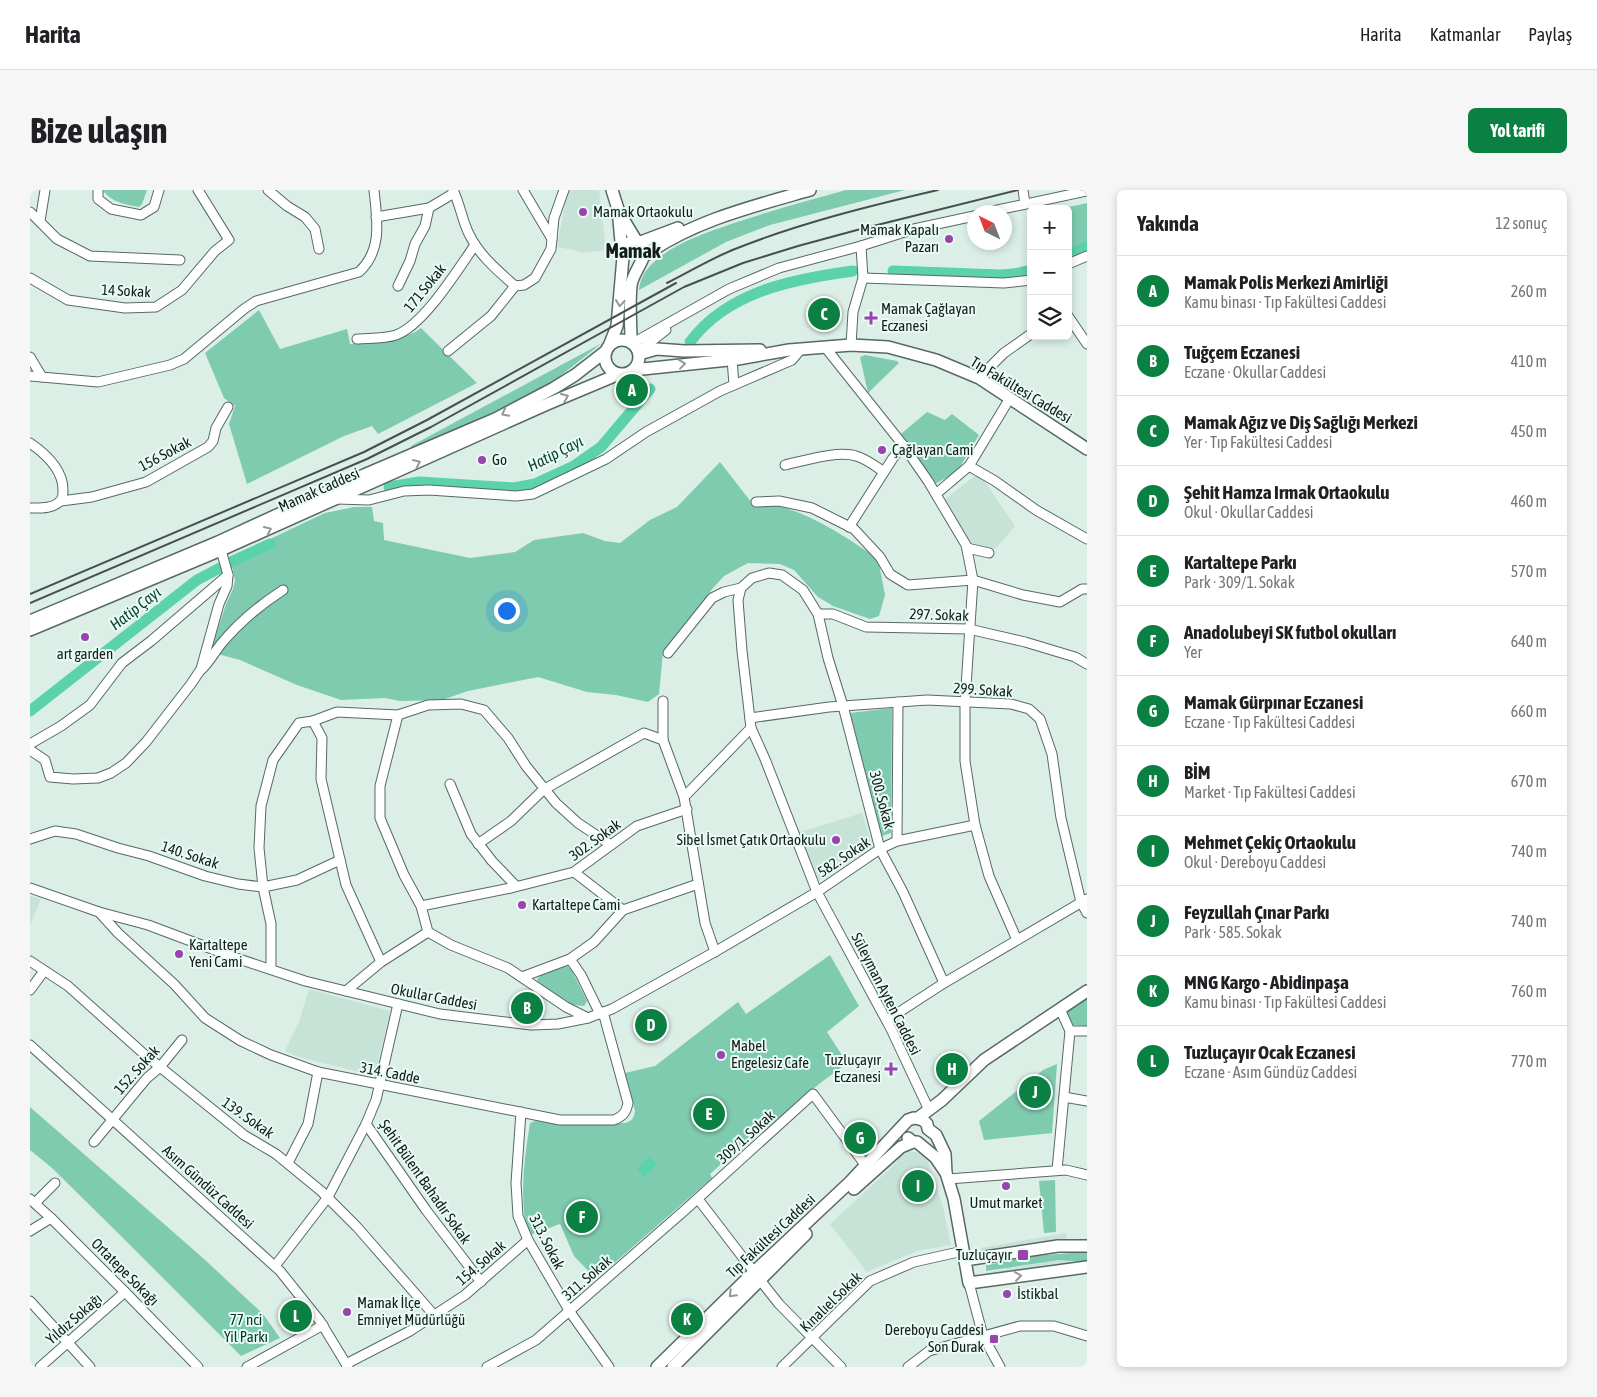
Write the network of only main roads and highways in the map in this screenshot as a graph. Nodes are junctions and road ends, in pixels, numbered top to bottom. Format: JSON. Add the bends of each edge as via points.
{"nodes":[{"id":1,"x":612,"y":190,"type":"edge"},
{"id":2,"x":789,"y":190,"type":"edge"},
{"id":3,"x":810,"y":190,"type":"edge"},
{"id":4,"x":618,"y":210,"type":"junction"},
{"id":5,"x":638,"y":243,"type":"junction"},
{"id":6,"x":623,"y":255,"type":"junction"},
{"id":7,"x":643,"y":257,"type":"junction"},
{"id":8,"x":607,"y":348,"type":"junction"},
{"id":9,"x":635,"y":348,"type":"junction"},
{"id":10,"x":795,"y":349,"type":"junction"},
{"id":11,"x":633,"y":370,"type":"junction"},
{"id":12,"x":619,"y":374,"type":"junction"},
{"id":13,"x":1087,"y":449,"type":"edge"},
{"id":14,"x":30,"y":621,"type":"edge"},
{"id":15,"x":30,"y":630,"type":"edge"},
{"id":16,"x":1087,"y":991,"type":"edge"},
{"id":17,"x":918,"y":1118,"type":"junction"},
{"id":18,"x":905,"y":1125,"type":"junction"},
{"id":19,"x":928,"y":1129,"type":"junction"},
{"id":20,"x":915,"y":1142,"type":"junction"},
{"id":21,"x":947,"y":1176,"type":"junction"},
{"id":22,"x":1087,"y":1246,"type":"edge"},
{"id":23,"x":964,"y":1256,"type":"junction"},
{"id":24,"x":1087,"y":1267,"type":"edge"},
{"id":25,"x":757,"y":1276,"type":"junction"},
{"id":26,"x":657,"y":1367,"type":"edge"},
{"id":27,"x":673,"y":1367,"type":"edge"}],
"edges":[{"from":1,"to":4,"type":"main road"},
{"from":2,"to":5,"type":"main road"},
{"from":3,"to":7,"type":"main road","via":[[695,227]]},
{"from":4,"to":5,"type":"main road"},
{"from":4,"to":6,"type":"main road","name":"Mamak Caddesi"},
{"from":5,"to":6,"type":"main road","via":[[627,244]]},
{"from":5,"to":7,"type":"main road","via":[[644,250]]},
{"from":6,"to":7,"type":"main road","via":[[632,264]]},
{"from":6,"to":8,"type":"main road","name":"Mamak Caddesi","one_way":true,"via":[[618,326]]},
{"from":7,"to":9,"type":"main road","via":[[631,286]]},
{"from":8,"to":9,"type":"main road","via":[[618,340]]},
{"from":8,"to":12,"type":"main road","via":[[607,366]]},
{"from":8,"to":14,"type":"main road","name":"Mamak Caddesi","one_way":true,"via":[[561,384],[495,419]]},
{"from":9,"to":10,"type":"main road","name":"Tıp Fakültesi Caddesi","via":[[684,351]]},
{"from":9,"to":11,"type":"main road","via":[[639,362]]},
{"from":11,"to":10,"type":"main road","name":"Tıp Fakültesi Caddesi","one_way":true},
{"from":10,"to":13,"type":"main road","name":"Tıp Fakültesi Caddesi","via":[[851,345],[888,347],[936,360],[979,378]]},
{"from":11,"to":12,"type":"main road"},
{"from":15,"to":12,"type":"main road","name":"Mamak Caddesi","one_way":true,"via":[[225,564],[337,499]]},
{"from":16,"to":17,"type":"main road","via":[[984,1060]]},
{"from":17,"to":18,"type":"main road","via":[[908,1120]]},
{"from":17,"to":19,"type":"main road"},
{"from":18,"to":20,"type":"main road","via":[[905,1135]]},
{"from":18,"to":25,"type":"main road","name":"Tıp Fakültesi Caddesi"},
{"from":19,"to":20,"type":"main road","via":[[925,1138]]},
{"from":19,"to":21,"type":"main road","via":[[936,1134],[946,1154]]},
{"from":20,"to":21,"type":"main road","via":[[935,1157]]},
{"from":20,"to":25,"type":"main road","via":[[901,1147]]},
{"from":21,"to":23,"type":"main road"},
{"from":22,"to":23,"type":"main road"},
{"from":23,"to":24,"type":"main road","one_way":true,"via":[[970,1283]]},
{"from":25,"to":26,"type":"main road","name":"Tıp Fakültesi Caddesi","one_way":true},
{"from":25,"to":27,"type":"main road"}]}
